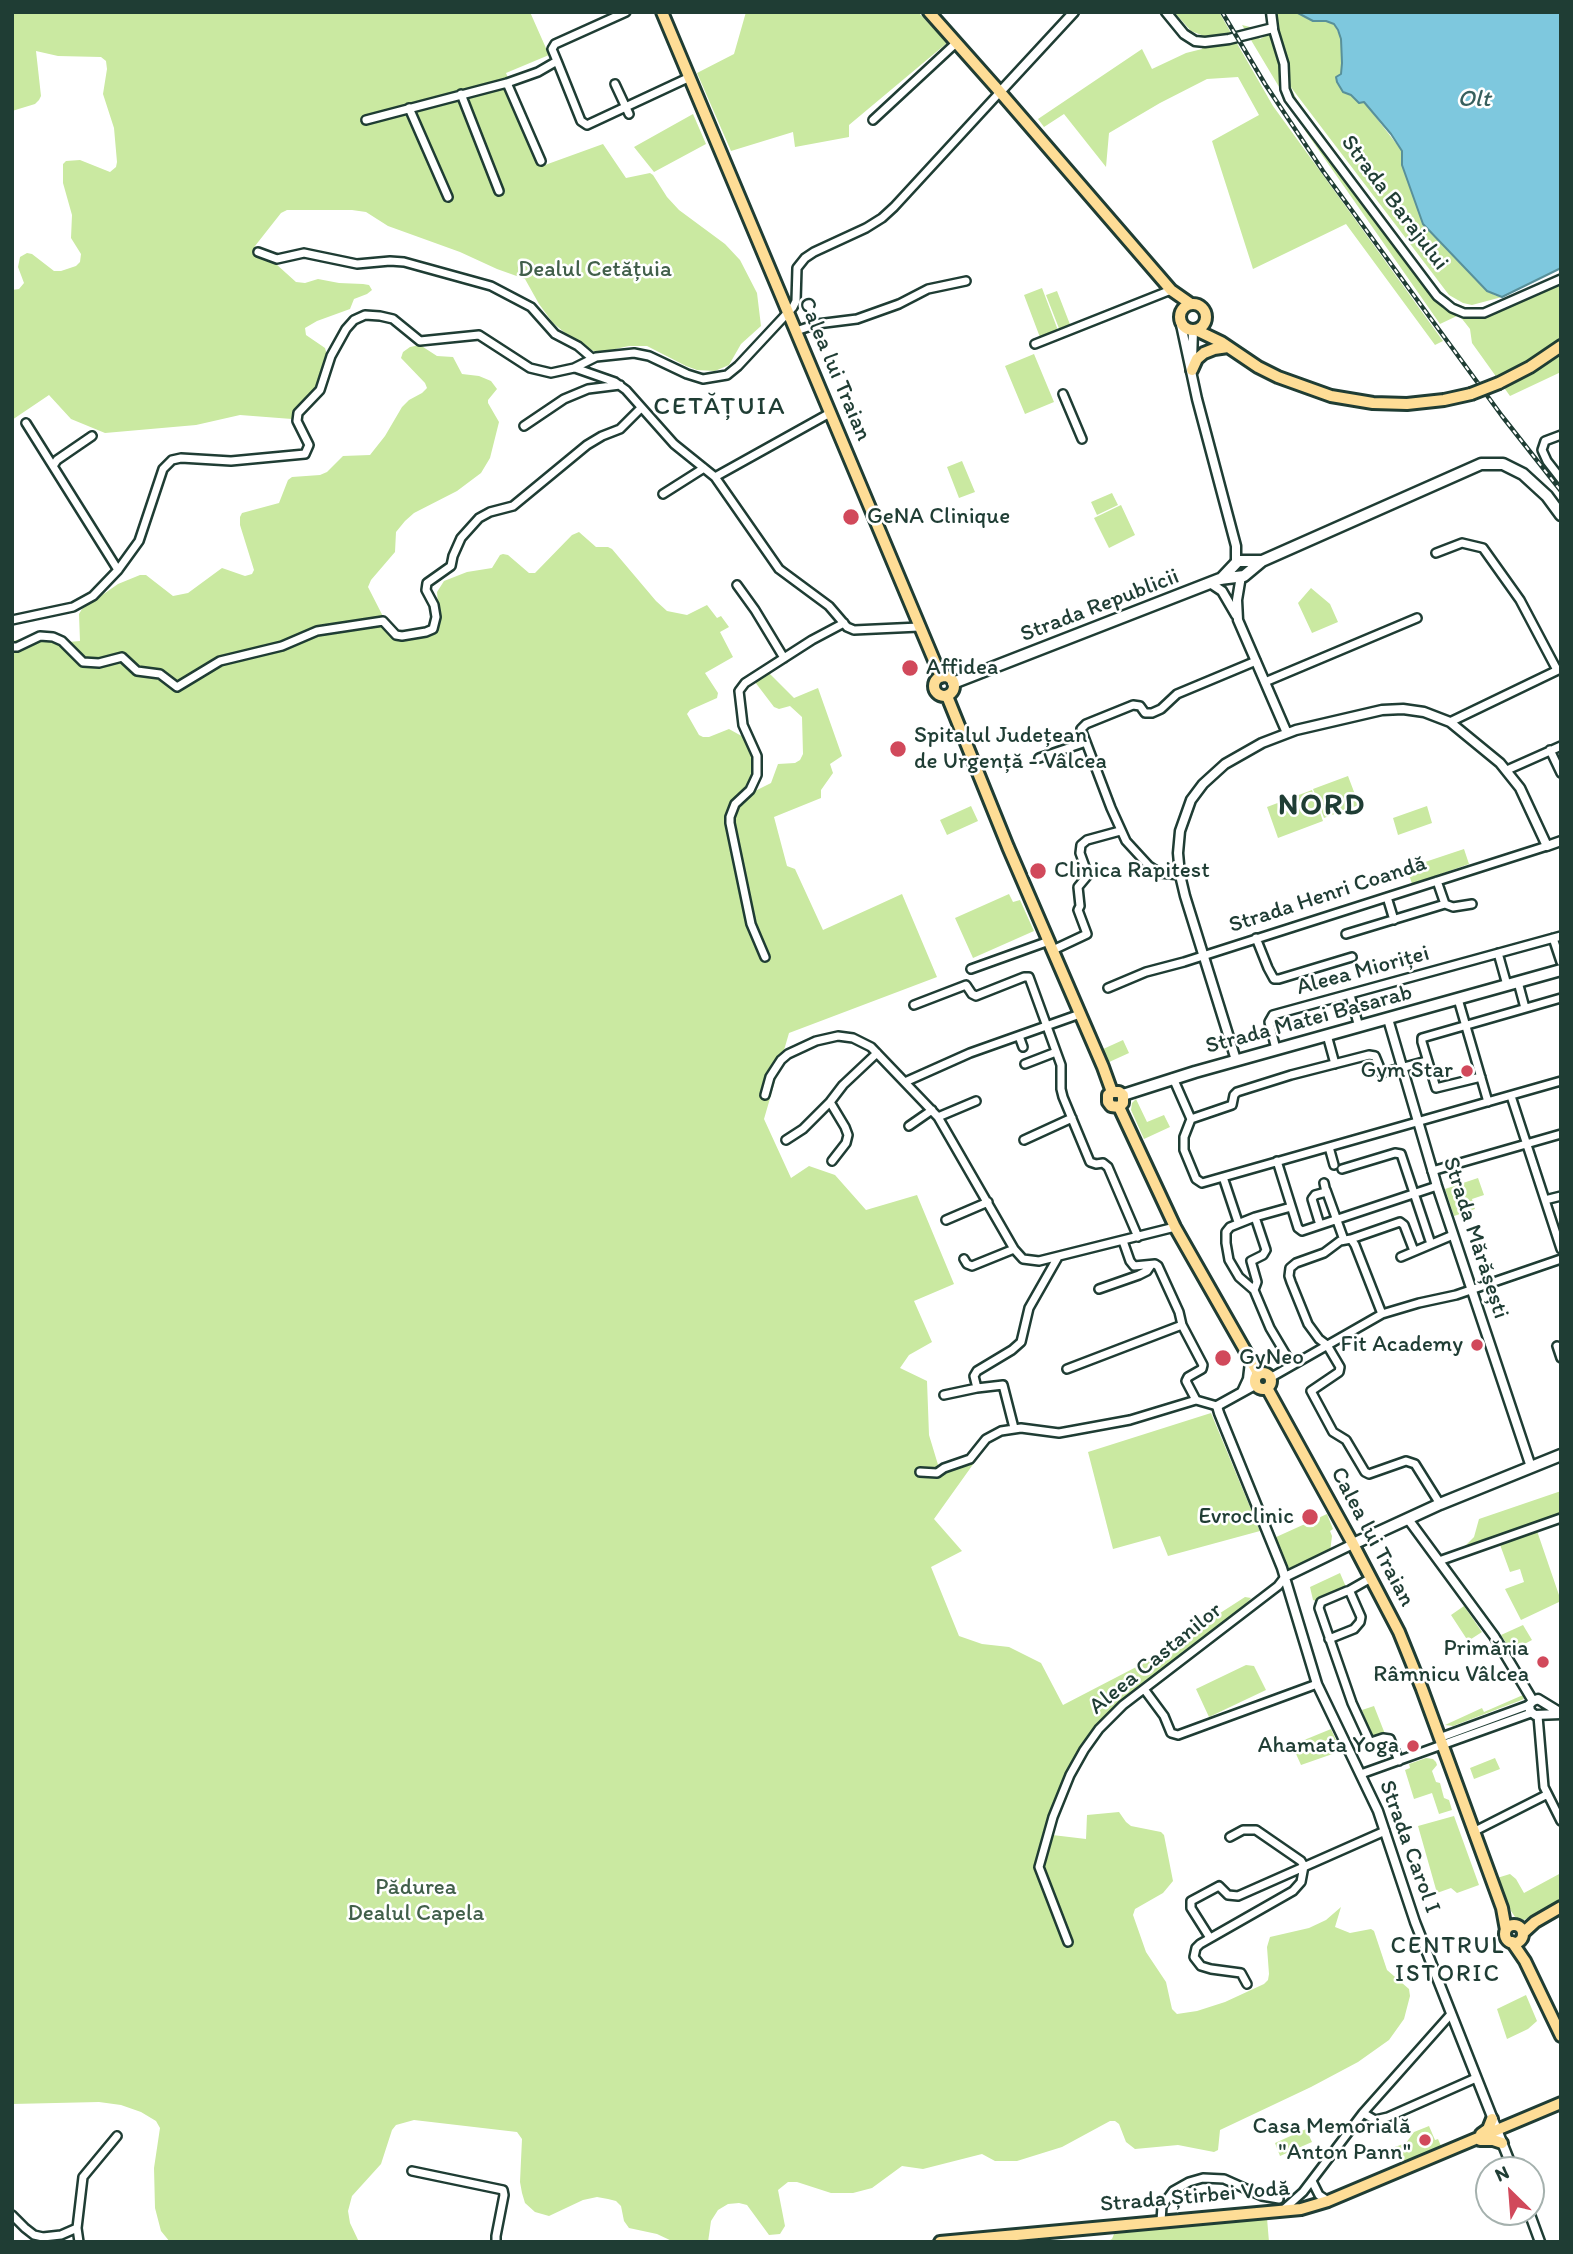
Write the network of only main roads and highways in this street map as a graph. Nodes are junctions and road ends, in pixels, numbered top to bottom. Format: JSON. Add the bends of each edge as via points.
{"nodes":[{"id":1,"x":662,"y":12,"type":"edge"},
{"id":2,"x":929,"y":12,"type":"edge"},
{"id":3,"x":1171,"y":290,"type":"junction"},
{"id":4,"x":1191,"y":304,"type":"junction"},
{"id":5,"x":1206,"y":316,"type":"junction"},
{"id":6,"x":1180,"y":318,"type":"junction"},
{"id":7,"x":1194,"y":330,"type":"junction"},
{"id":8,"x":1225,"y":345,"type":"junction"},
{"id":9,"x":1561,"y":346,"type":"edge"},
{"id":10,"x":1193,"y":376,"type":"road end"},
{"id":11,"x":1561,"y":515,"type":"edge"},
{"id":12,"x":941,"y":677,"type":"junction"},
{"id":13,"x":953,"y":683,"type":"junction"},
{"id":14,"x":947,"y":696,"type":"junction"},
{"id":15,"x":1561,"y":970,"type":"edge"},
{"id":16,"x":1118,"y":1098,"type":"junction"},
{"id":17,"x":1561,"y":1455,"type":"edge"},
{"id":18,"x":1353,"y":1544,"type":"junction"},
{"id":19,"x":1561,"y":1907,"type":"edge"},
{"id":20,"x":1516,"y":1932,"type":"junction"},
{"id":21,"x":1561,"y":2036,"type":"edge"},
{"id":22,"x":1561,"y":2103,"type":"edge"},
{"id":23,"x":1474,"y":2140,"type":"junction"},
{"id":24,"x":1502,"y":2143,"type":"road end"},
{"id":25,"x":940,"y":2242,"type":"edge"}],
"edges":[{"from":1,"to":12,"type":"main road","name":"Calea lui Traian"},
{"from":2,"to":3,"type":"main road"},
{"from":3,"to":4,"type":"main road"},
{"from":3,"to":6,"type":"main road"},
{"from":4,"to":5,"type":"main road","via":[[1202,307]]},
{"from":4,"to":6,"type":"main road","via":[[1184,307]]},
{"from":5,"to":7,"type":"main road","via":[[1205,323]]},
{"from":5,"to":8,"type":"main road"},
{"from":6,"to":7,"type":"main road","via":[[1185,328]]},
{"from":7,"to":8,"type":"main road"},
{"from":8,"to":9,"type":"main road","bridge":true,"via":[[1278,377],[1315,392],[1407,404],[1471,394],[1530,367]]},
{"from":8,"to":10,"type":"main road","via":[[1197,359]]},
{"from":11,"to":13,"type":"main road","name":"Strada Republicii","via":[[1547,496],[1513,468],[1487,463],[1468,468],[1220,579]]},
{"from":12,"to":13,"type":"main road"},
{"from":12,"to":14,"type":"main road","name":"Calea lui Traian","via":[[934,688]]},
{"from":13,"to":14,"type":"main road"},
{"from":14,"to":16,"type":"main road","name":"Calea lui Traian"},
{"from":15,"to":16,"type":"main road","name":"Strada Matei Basarab","via":[[1173,1078]]},
{"from":16,"to":18,"type":"main road","name":"Calea lui Traian","via":[[1175,1227],[1257,1379],[1267,1373]]},
{"from":17,"to":18,"type":"main road"},
{"from":18,"to":20,"type":"main road","name":"Calea lui Traian","via":[[1403,1642],[1502,1908]]},
{"from":19,"to":20,"type":"main road"},
{"from":20,"to":21,"type":"main road","name":"Calea lui Traian"},
{"from":22,"to":23,"type":"main road","name":"Strada Știrbei Vodă","via":[[1495,2125]]},
{"from":23,"to":24,"type":"main road"},
{"from":23,"to":25,"type":"main road","name":"Strada Știrbei Vodă","via":[[1301,2209]]}]}
